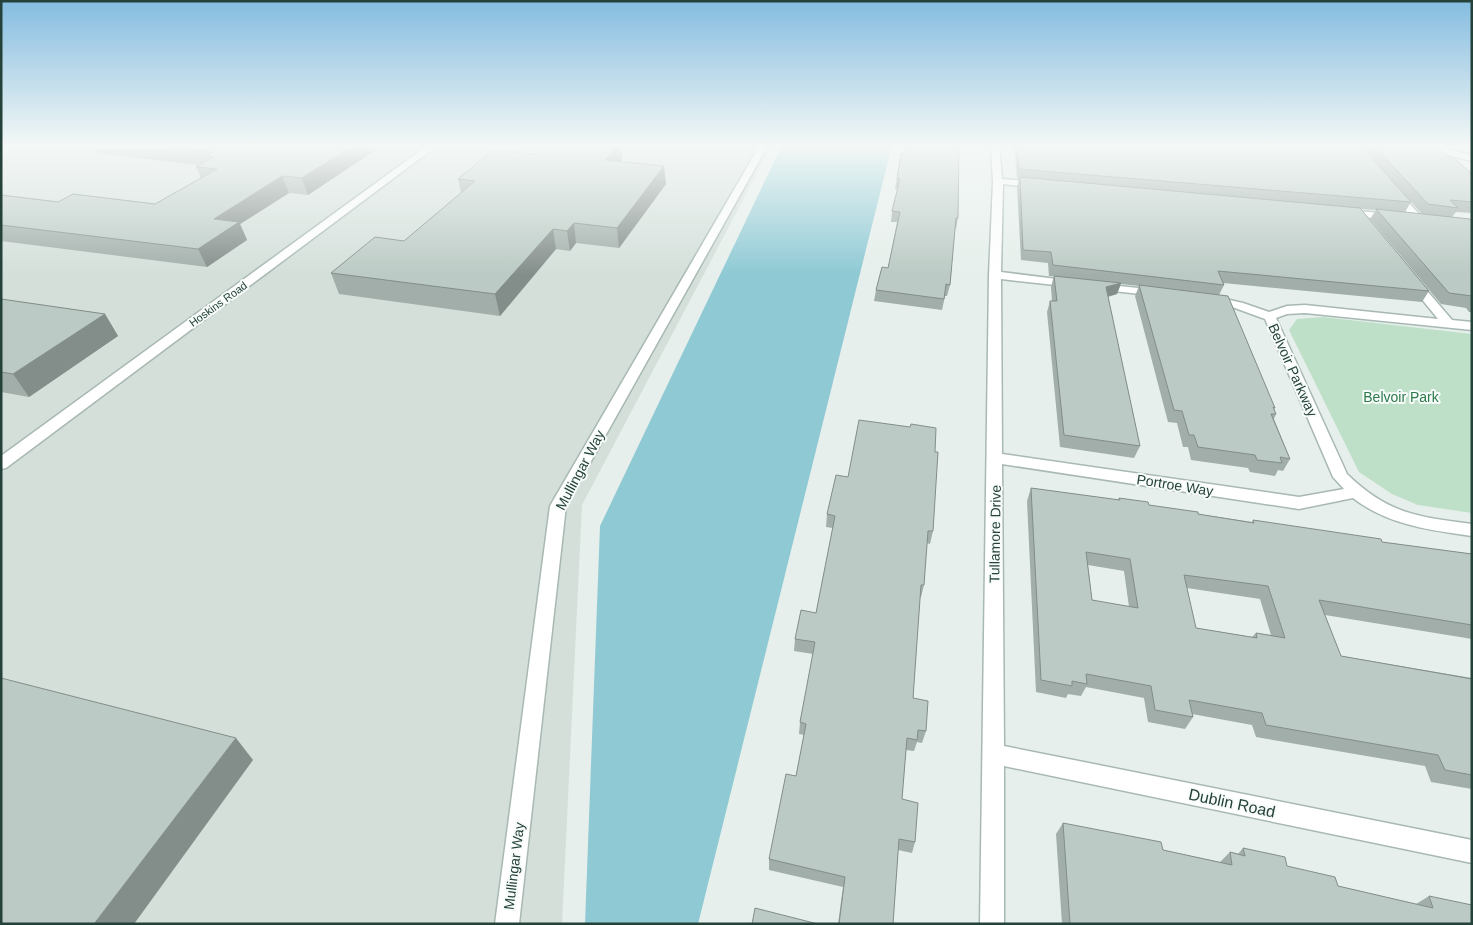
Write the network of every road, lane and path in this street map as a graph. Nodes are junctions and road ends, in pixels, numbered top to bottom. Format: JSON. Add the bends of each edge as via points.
{"nodes":[{"id":1,"x":375,"y":188,"type":"edge"},
{"id":2,"x":739,"y":188,"type":"edge"},
{"id":3,"x":998,"y":188,"type":"edge"},
{"id":4,"x":1392,"y":188,"type":"edge"},
{"id":5,"x":1338,"y":212,"type":"edge"},
{"id":6,"x":1358,"y":214,"type":"junction"},
{"id":7,"x":1370,"y":229,"type":"edge"},
{"id":8,"x":1406,"y":273,"type":"edge"},
{"id":9,"x":995,"y":275,"type":"junction"},
{"id":10,"x":1166,"y":294,"type":"edge"},
{"id":11,"x":1205,"y":298,"type":"edge"},
{"id":12,"x":1270,"y":317,"type":"junction"},
{"id":13,"x":1448,"y":324,"type":"junction"},
{"id":14,"x":1472,"y":326,"type":"edge"},
{"id":15,"x":995,"y":458,"type":"junction"},
{"id":16,"x":1,"y":464,"type":"edge"},
{"id":17,"x":1355,"y":492,"type":"junction"},
{"id":18,"x":1472,"y":530,"type":"edge"},
{"id":19,"x":992,"y":754,"type":"junction"},
{"id":20,"x":1472,"y":852,"type":"edge"},
{"id":21,"x":507,"y":924,"type":"edge"},
{"id":22,"x":992,"y":924,"type":"edge"}],
"edges":[{"from":1,"to":16,"type":"street","name":"Hoskins Road"},
{"from":2,"to":21,"type":"street","name":"Mullingar Way","via":[[558,506]]},
{"from":3,"to":9,"type":"street","name":"Tullamore Drive"},
{"from":4,"to":6,"type":"street","via":[[1423,219]]},
{"from":5,"to":6,"type":"street"},
{"from":6,"to":7,"type":"street"},
{"from":8,"to":13,"type":"street"},
{"from":9,"to":10,"type":"street"},
{"from":9,"to":15,"type":"street","name":"Tullamore Drive"},
{"from":11,"to":12,"type":"street"},
{"from":12,"to":13,"type":"street","name":"Belvoir Parkway","via":[[1289,309],[1305,309]]},
{"from":12,"to":17,"type":"street","name":"Belvoir Parkway","via":[[1341,476]]},
{"from":13,"to":14,"type":"street","name":"Belvoir Parkway"},
{"from":15,"to":17,"type":"street","name":"Portroe Way","via":[[1299,503]]},
{"from":15,"to":19,"type":"street","name":"Tullamore Drive"},
{"from":17,"to":18,"type":"street","name":"Belvoir Parkway","via":[[1396,517]]},
{"from":19,"to":20,"type":"street","name":"Dublin Road"},
{"from":19,"to":22,"type":"street","name":"Tullamore Drive"}]}
